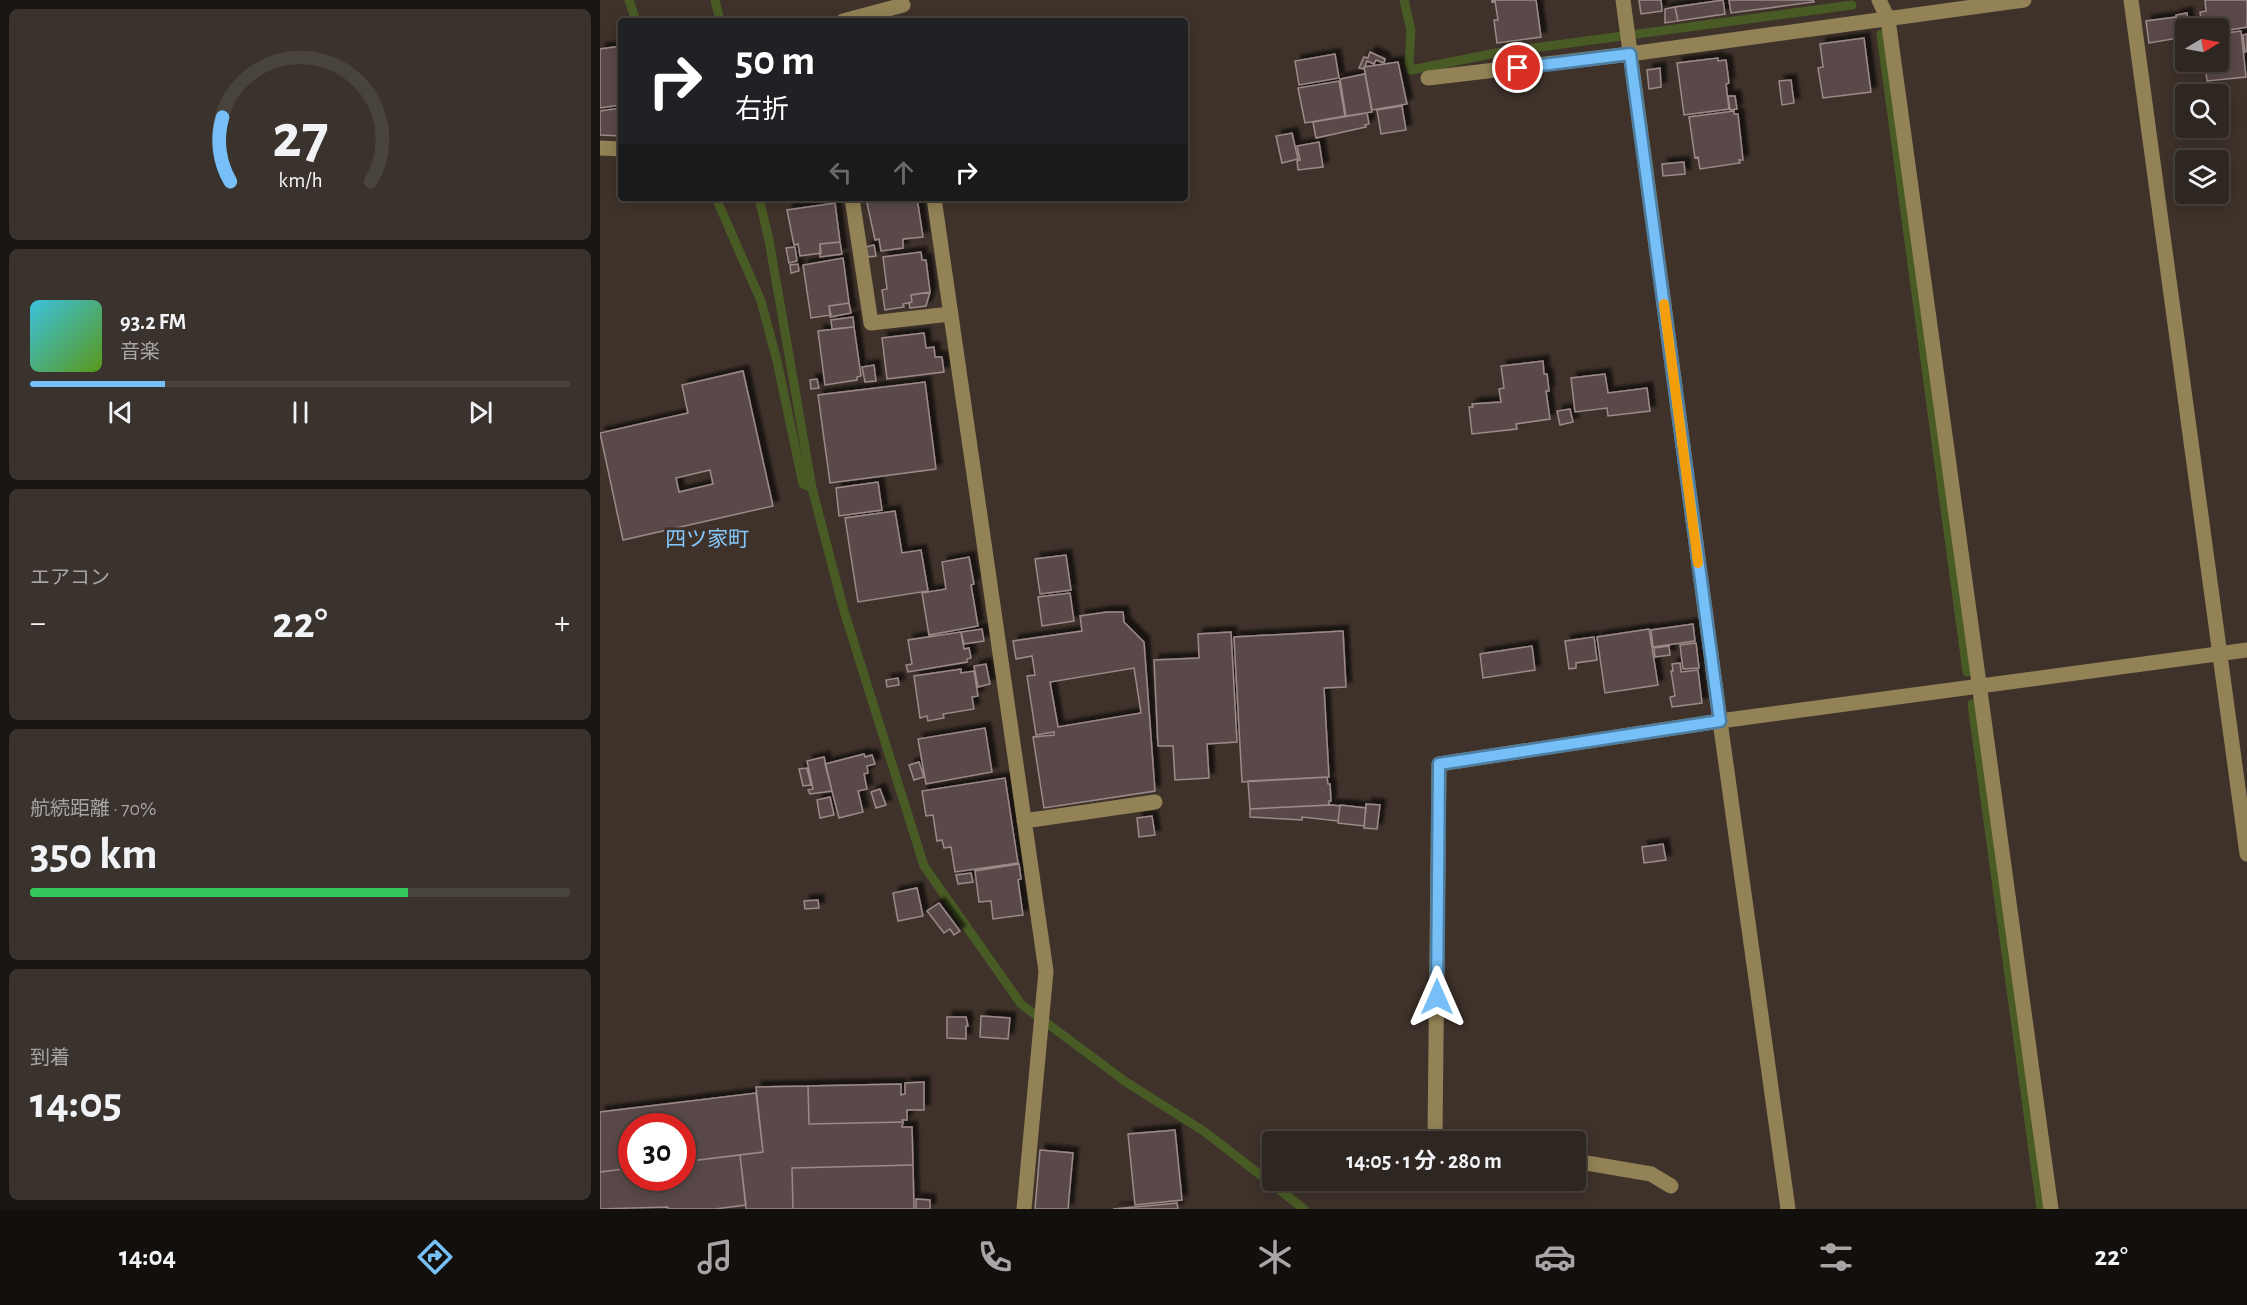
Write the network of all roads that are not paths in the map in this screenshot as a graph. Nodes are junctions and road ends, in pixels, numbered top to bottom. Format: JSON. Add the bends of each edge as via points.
{"nodes":[{"id":1,"x":1623,"y":0,"type":"edge"},
{"id":2,"x":1880,"y":0,"type":"edge"},
{"id":3,"x":2024,"y":0,"type":"edge"},
{"id":4,"x":2132,"y":0,"type":"edge"},
{"id":5,"x":902,"y":3,"type":"edge"},
{"id":6,"x":853,"y":18,"type":"edge"},
{"id":7,"x":905,"y":18,"type":"edge"},
{"id":8,"x":1888,"y":19,"type":"junction"},
{"id":9,"x":1630,"y":54,"type":"junction"},
{"id":10,"x":1428,"y":78,"type":"dead end"},
{"id":11,"x":600,"y":148,"type":"edge"},
{"id":12,"x":618,"y":149,"type":"edge"},
{"id":13,"x":852,"y":201,"type":"edge"},
{"id":14,"x":934,"y":201,"type":"edge"},
{"id":15,"x":950,"y":314,"type":"junction"},
{"id":16,"x":2247,"y":650,"type":"edge"},
{"id":17,"x":2219,"y":654,"type":"junction"},
{"id":18,"x":1978,"y":686,"type":"junction"},
{"id":19,"x":1720,"y":721,"type":"junction"},
{"id":20,"x":1155,"y":802,"type":"dead end"},
{"id":21,"x":1024,"y":821,"type":"junction"},
{"id":22,"x":2247,"y":854,"type":"edge"},
{"id":23,"x":1436,"y":1131,"type":"edge"},
{"id":24,"x":1586,"y":1163,"type":"edge"},
{"id":25,"x":1671,"y":1186,"type":"dead end"},
{"id":26,"x":1024,"y":1209,"type":"edge"},
{"id":27,"x":1788,"y":1209,"type":"edge"},
{"id":28,"x":2050,"y":1209,"type":"edge"}],
"edges":[{"from":1,"to":9,"type":"street"},
{"from":2,"to":8,"type":"street"},
{"from":3,"to":8,"type":"street"},
{"from":4,"to":17,"type":"street"},
{"from":5,"to":6,"type":"street"},
{"from":5,"to":7,"type":"street"},
{"from":8,"to":9,"type":"street"},
{"from":8,"to":18,"type":"street"},
{"from":9,"to":10,"type":"street"},
{"from":9,"to":19,"type":"street"},
{"from":11,"to":12,"type":"street"},
{"from":13,"to":15,"type":"street","via":[[871,323]]},
{"from":14,"to":15,"type":"street"},
{"from":15,"to":21,"type":"street"},
{"from":16,"to":17,"type":"street"},
{"from":17,"to":18,"type":"street"},
{"from":17,"to":22,"type":"street"},
{"from":18,"to":19,"type":"street"},
{"from":18,"to":28,"type":"street"},
{"from":19,"to":23,"type":"street","via":[[1439,764]]},
{"from":19,"to":27,"type":"street"},
{"from":20,"to":21,"type":"street"},
{"from":21,"to":26,"type":"street","via":[[1046,972]]},
{"from":24,"to":25,"type":"street","via":[[1651,1174]]}]}
